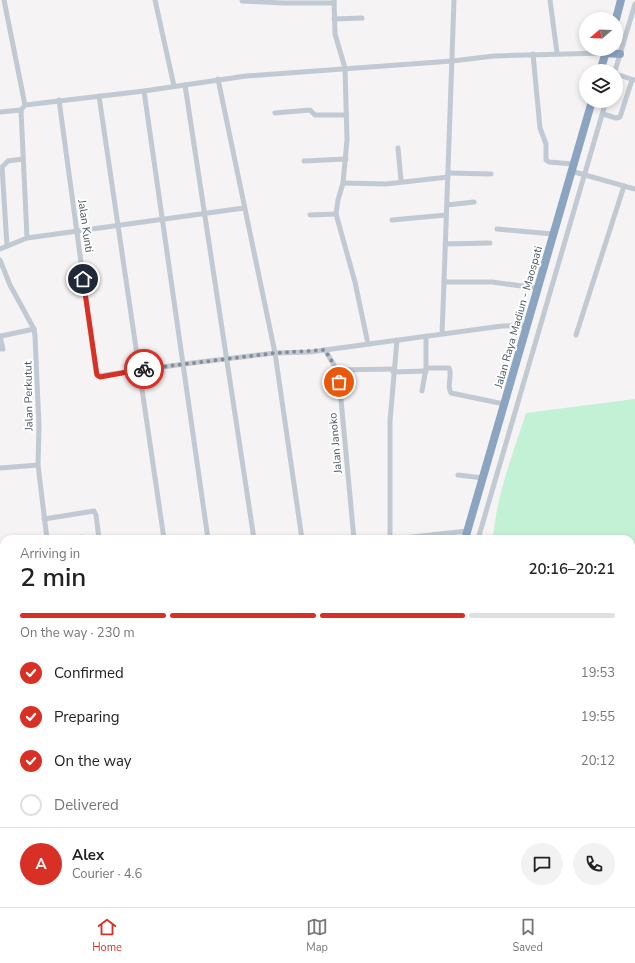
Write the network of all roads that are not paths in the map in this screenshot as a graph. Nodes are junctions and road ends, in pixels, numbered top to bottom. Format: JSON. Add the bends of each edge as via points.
{"nodes":[{"id":1,"x":4,"y":0,"type":"edge"},
{"id":2,"x":155,"y":0,"type":"edge"},
{"id":3,"x":454,"y":0,"type":"edge"},
{"id":4,"x":550,"y":0,"type":"edge"},
{"id":5,"x":621,"y":0,"type":"edge"},
{"id":6,"x":242,"y":1,"type":"edge"},
{"id":7,"x":334,"y":1,"type":"edge"},
{"id":8,"x":635,"y":4,"type":"edge"},
{"id":9,"x":618,"y":12,"type":"edge"},
{"id":10,"x":362,"y":18,"type":"dead end"},
{"id":11,"x":334,"y":19,"type":"junction"},
{"id":12,"x":623,"y":44,"type":"edge"},
{"id":13,"x":579,"y":52,"type":"edge"},
{"id":14,"x":557,"y":53,"type":"junction"},
{"id":15,"x":533,"y":54,"type":"junction"},
{"id":16,"x":452,"y":61,"type":"junction"},
{"id":17,"x":345,"y":68,"type":"junction"},
{"id":18,"x":623,"y":76,"type":"edge"},
{"id":19,"x":218,"y":80,"type":"junction"},
{"id":20,"x":633,"y":80,"type":"edge"},
{"id":21,"x":186,"y":85,"type":"junction"},
{"id":22,"x":174,"y":86,"type":"junction"},
{"id":23,"x":144,"y":91,"type":"junction"},
{"id":24,"x":99,"y":96,"type":"junction"},
{"id":25,"x":59,"y":100,"type":"junction"},
{"id":26,"x":23,"y":107,"type":"junction"},
{"id":27,"x":590,"y":108,"type":"edge"},
{"id":28,"x":604,"y":108,"type":"edge"},
{"id":29,"x":0,"y":112,"type":"edge"},
{"id":30,"x":275,"y":113,"type":"dead end"},
{"id":31,"x":602,"y":114,"type":"junction"},
{"id":32,"x":346,"y":115,"type":"junction"},
{"id":33,"x":398,"y":148,"type":"dead end"},
{"id":34,"x":23,"y":159,"type":"junction"},
{"id":35,"x":346,"y":160,"type":"junction"},
{"id":36,"x":304,"y":161,"type":"dead end"},
{"id":37,"x":572,"y":167,"type":"junction"},
{"id":38,"x":491,"y":174,"type":"dead end"},
{"id":39,"x":448,"y":175,"type":"junction"},
{"id":40,"x":586,"y":175,"type":"junction"},
{"id":41,"x":401,"y":181,"type":"junction"},
{"id":42,"x":344,"y":183,"type":"junction"},
{"id":43,"x":624,"y":186,"type":"junction"},
{"id":44,"x":635,"y":189,"type":"edge"},
{"id":45,"x":474,"y":202,"type":"dead end"},
{"id":46,"x":448,"y":204,"type":"junction"},
{"id":47,"x":244,"y":208,"type":"junction"},
{"id":48,"x":206,"y":213,"type":"junction"},
{"id":49,"x":336,"y":214,"type":"junction"},
{"id":50,"x":310,"y":215,"type":"dead end"},
{"id":51,"x":446,"y":215,"type":"junction"},
{"id":52,"x":162,"y":219,"type":"junction"},
{"id":53,"x":392,"y":220,"type":"dead end"},
{"id":54,"x":118,"y":226,"type":"junction"},
{"id":55,"x":497,"y":229,"type":"dead end"},
{"id":56,"x":77,"y":232,"type":"junction"},
{"id":57,"x":552,"y":234,"type":"junction"},
{"id":58,"x":27,"y":238,"type":"junction"},
{"id":59,"x":490,"y":243,"type":"dead end"},
{"id":60,"x":445,"y":244,"type":"junction"},
{"id":61,"x":7,"y":246,"type":"junction"},
{"id":62,"x":0,"y":249,"type":"edge"},
{"id":63,"x":0,"y":260,"type":"edge"},
{"id":64,"x":444,"y":282,"type":"junction"},
{"id":65,"x":537,"y":288,"type":"junction"},
{"id":66,"x":528,"y":325,"type":"junction"},
{"id":67,"x":34,"y":330,"type":"junction"},
{"id":68,"x":442,"y":334,"type":"junction"},
{"id":69,"x":576,"y":335,"type":"dead end"},
{"id":70,"x":0,"y":336,"type":"edge"},
{"id":71,"x":426,"y":336,"type":"junction"},
{"id":72,"x":397,"y":340,"type":"junction"},
{"id":73,"x":368,"y":344,"type":"junction"},
{"id":74,"x":0,"y":349,"type":"edge"},
{"id":75,"x":325,"y":350,"type":"junction"},
{"id":76,"x":275,"y":353,"type":"junction"},
{"id":77,"x":227,"y":359,"type":"junction"},
{"id":78,"x":184,"y":364,"type":"junction"},
{"id":79,"x":140,"y":369,"type":"junction"},
{"id":80,"x":426,"y":369,"type":"junction"},
{"id":81,"x":337,"y":370,"type":"junction"},
{"id":82,"x":394,"y":370,"type":"junction"},
{"id":83,"x":422,"y":392,"type":"dead end"},
{"id":84,"x":504,"y":404,"type":"junction"},
{"id":85,"x":38,"y":465,"type":"junction"},
{"id":86,"x":0,"y":468,"type":"edge"},
{"id":87,"x":458,"y":475,"type":"dead end"},
{"id":88,"x":483,"y":478,"type":"junction"},
{"id":89,"x":44,"y":519,"type":"junction"},
{"id":90,"x":46,"y":535,"type":"edge"},
{"id":91,"x":98,"y":535,"type":"edge"},
{"id":92,"x":163,"y":535,"type":"edge"},
{"id":93,"x":207,"y":535,"type":"edge"},
{"id":94,"x":253,"y":535,"type":"edge"},
{"id":95,"x":301,"y":535,"type":"edge"},
{"id":96,"x":354,"y":535,"type":"edge"},
{"id":97,"x":390,"y":535,"type":"edge"},
{"id":98,"x":466,"y":535,"type":"edge"},
{"id":99,"x":479,"y":535,"type":"edge"}],
"edges":[{"from":1,"to":26,"type":"street"},
{"from":2,"to":22,"type":"street"},
{"from":3,"to":16,"type":"street"},
{"from":4,"to":14,"type":"street"},
{"from":5,"to":9,"type":"highway"},
{"from":6,"to":7,"type":"street"},
{"from":7,"to":11,"type":"street"},
{"from":8,"to":12,"type":"street"},
{"from":10,"to":11,"type":"street"},
{"from":11,"to":17,"type":"street","via":[[338,46]]},
{"from":13,"to":14,"type":"street"},
{"from":14,"to":15,"type":"street"},
{"from":15,"to":16,"type":"street"},
{"from":15,"to":37,"type":"street","via":[[540,128],[546,144],[546,160]]},
{"from":16,"to":17,"type":"street"},
{"from":16,"to":39,"type":"street"},
{"from":17,"to":19,"type":"street"},
{"from":17,"to":32,"type":"street"},
{"from":18,"to":20,"type":"street"},
{"from":19,"to":21,"type":"street"},
{"from":19,"to":47,"type":"street"},
{"from":20,"to":31,"type":"street","via":[[620,117]]},
{"from":21,"to":22,"type":"street"},
{"from":21,"to":48,"type":"street"},
{"from":22,"to":23,"type":"street"},
{"from":23,"to":24,"type":"street"},
{"from":23,"to":52,"type":"street"},
{"from":24,"to":25,"type":"street"},
{"from":24,"to":54,"type":"street"},
{"from":25,"to":26,"type":"street"},
{"from":25,"to":56,"type":"street","name":"Jalan Kunti"},
{"from":26,"to":29,"type":"street"},
{"from":26,"to":34,"type":"street"},
{"from":27,"to":37,"type":"highway","name":"Jalan Raya Madiun - Maospati"},
{"from":28,"to":31,"type":"street"},
{"from":30,"to":32,"type":"street","via":[[310,110],[315,116]]},
{"from":31,"to":40,"type":"street"},
{"from":32,"to":35,"type":"street"},
{"from":33,"to":41,"type":"street"},
{"from":34,"to":58,"type":"street"},
{"from":34,"to":61,"type":"street","via":[[8,160],[2,167]]},
{"from":35,"to":36,"type":"street"},
{"from":35,"to":42,"type":"street"},
{"from":37,"to":40,"type":"street"},
{"from":37,"to":57,"type":"highway","name":"Jalan Raya Madiun - Maospati"},
{"from":38,"to":39,"type":"street"},
{"from":39,"to":41,"type":"street"},
{"from":39,"to":46,"type":"street"},
{"from":40,"to":43,"type":"street"},
{"from":40,"to":99,"type":"street"},
{"from":41,"to":42,"type":"street","via":[[370,185]]},
{"from":42,"to":49,"type":"street"},
{"from":43,"to":44,"type":"street"},
{"from":43,"to":69,"type":"street"},
{"from":45,"to":46,"type":"street"},
{"from":46,"to":51,"type":"street"},
{"from":47,"to":48,"type":"street"},
{"from":47,"to":76,"type":"street"},
{"from":48,"to":52,"type":"street"},
{"from":48,"to":77,"type":"street"},
{"from":49,"to":50,"type":"street"},
{"from":49,"to":73,"type":"street","via":[[355,282]]},
{"from":51,"to":53,"type":"street"},
{"from":51,"to":60,"type":"street"},
{"from":52,"to":54,"type":"street"},
{"from":52,"to":78,"type":"street"},
{"from":54,"to":56,"type":"street"},
{"from":54,"to":79,"type":"street"},
{"from":55,"to":57,"type":"street"},
{"from":56,"to":58,"type":"street"},
{"from":56,"to":79,"type":"street","name":"Jalan Kunti","via":[[96,373],[98,376]]},
{"from":57,"to":65,"type":"highway","name":"Jalan Raya Madiun - Maospati"},
{"from":58,"to":61,"type":"street"},
{"from":59,"to":60,"type":"street"},
{"from":60,"to":64,"type":"street"},
{"from":61,"to":62,"type":"street"},
{"from":63,"to":67,"type":"street","name":"Jalan Perkutut"},
{"from":64,"to":65,"type":"street","via":[[492,282]]},
{"from":64,"to":68,"type":"street"},
{"from":65,"to":66,"type":"highway","name":"Jalan Raya Madiun - Maospati"},
{"from":66,"to":68,"type":"street"},
{"from":66,"to":84,"type":"highway","name":"Jalan Raya Madiun - Maospati"},
{"from":67,"to":70,"type":"street"},
{"from":67,"to":85,"type":"street","name":"Jalan Perkutut"},
{"from":68,"to":71,"type":"street"},
{"from":70,"to":74,"type":"street"},
{"from":71,"to":72,"type":"street"},
{"from":71,"to":80,"type":"street"},
{"from":72,"to":73,"type":"street"},
{"from":72,"to":82,"type":"street"},
{"from":73,"to":75,"type":"street"},
{"from":75,"to":76,"type":"street"},
{"from":75,"to":81,"type":"street","name":"Jalan Janoko"},
{"from":76,"to":77,"type":"street"},
{"from":76,"to":95,"type":"street"},
{"from":77,"to":78,"type":"street"},
{"from":77,"to":94,"type":"street"},
{"from":78,"to":79,"type":"street"},
{"from":78,"to":93,"type":"street"},
{"from":79,"to":92,"type":"street"},
{"from":80,"to":82,"type":"street"},
{"from":80,"to":83,"type":"street"},
{"from":80,"to":84,"type":"street","via":[[448,368],[451,372],[451,393]]},
{"from":81,"to":82,"type":"street"},
{"from":81,"to":96,"type":"street","name":"Jalan Janoko"},
{"from":82,"to":97,"type":"street","via":[[390,420]]},
{"from":84,"to":88,"type":"highway","name":"Jalan Raya Madiun - Maospati"},
{"from":85,"to":86,"type":"street"},
{"from":85,"to":89,"type":"street","name":"Jalan Perkutut"},
{"from":87,"to":88,"type":"street"},
{"from":88,"to":98,"type":"highway","name":"Jalan Raya Madiun - Maospati"},
{"from":89,"to":90,"type":"street","name":"Jalan Perkutut"},
{"from":89,"to":91,"type":"street","via":[[94,511]]}]}
